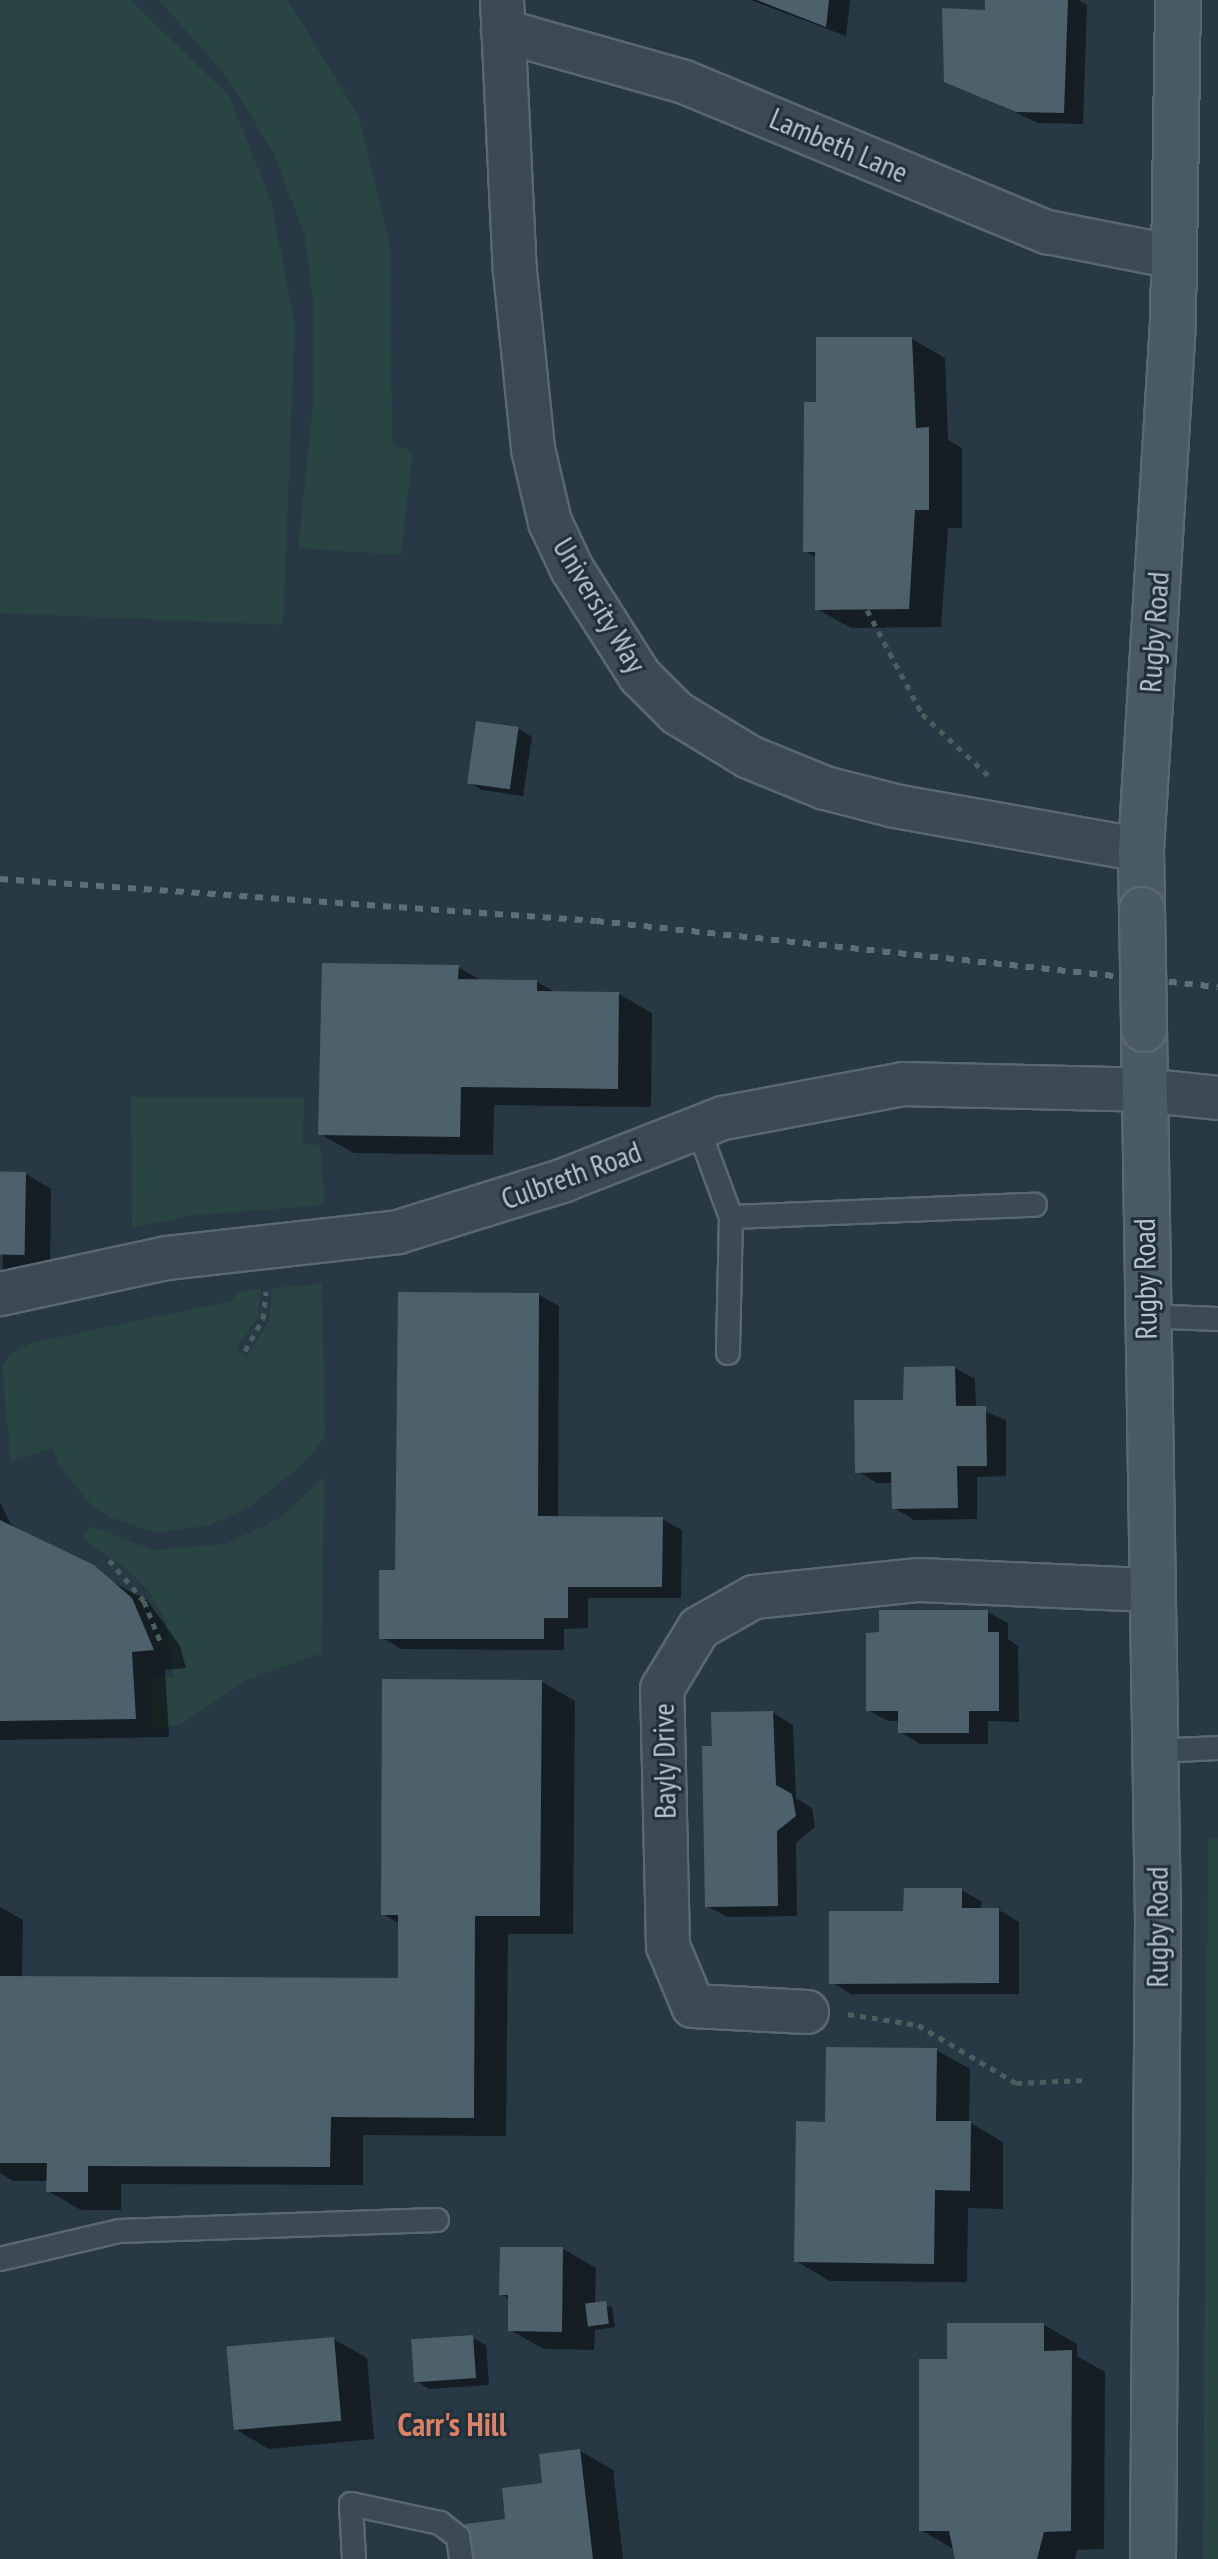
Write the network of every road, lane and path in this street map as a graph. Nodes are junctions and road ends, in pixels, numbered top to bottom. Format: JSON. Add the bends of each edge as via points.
{"nodes":[{"id":1,"x":1178,"y":0,"type":"edge"},
{"id":2,"x":502,"y":16,"type":"edge"},
{"id":3,"x":1175,"y":257,"type":"junction"},
{"id":4,"x":867,"y":610,"type":"dead end"},
{"id":5,"x":1001,"y":784,"type":"dead end"},
{"id":6,"x":1141,"y":850,"type":"junction"},
{"id":7,"x":1143,"y":1090,"type":"junction"},
{"id":8,"x":1218,"y":1098,"type":"edge"},
{"id":9,"x":698,"y":1128,"type":"junction"},
{"id":10,"x":1035,"y":1205,"type":"dead end"},
{"id":11,"x":731,"y":1217,"type":"junction"},
{"id":12,"x":267,"y":1282,"type":"dead end"},
{"id":13,"x":0,"y":1294,"type":"edge"},
{"id":14,"x":1145,"y":1316,"type":"junction"},
{"id":15,"x":1218,"y":1319,"type":"edge"},
{"id":16,"x":245,"y":1351,"type":"dead end"},
{"id":17,"x":728,"y":1353,"type":"dead end"},
{"id":18,"x":109,"y":1560,"type":"dead end"},
{"id":19,"x":1151,"y":1590,"type":"junction"},
{"id":20,"x":162,"y":1646,"type":"dead end"},
{"id":21,"x":1218,"y":1748,"type":"edge"},
{"id":22,"x":1155,"y":1751,"type":"junction"},
{"id":23,"x":807,"y":2012,"type":"joint"},
{"id":24,"x":1084,"y":2080,"type":"dead end"},
{"id":25,"x":437,"y":2220,"type":"dead end"},
{"id":26,"x":0,"y":2259,"type":"edge"},
{"id":27,"x":354,"y":2559,"type":"edge"},
{"id":28,"x":461,"y":2559,"type":"edge"},
{"id":29,"x":1153,"y":2559,"type":"edge"}],
"edges":[{"from":1,"to":3,"type":"main road","name":"Rugby Road"},
{"from":2,"to":3,"type":"street","name":"Lambeth Lane","via":[[684,82],[1047,232]]},
{"from":2,"to":6,"type":"street","name":"University Way","via":[[515,271],[533,449],[550,522],[572,569],[640,676],[677,713],[749,757],[825,788],[895,806]]},
{"from":3,"to":6,"type":"main road","name":"Rugby Road"},
{"from":4,"to":5,"type":"path","via":[[922,714],[951,746]]},
{"from":6,"to":7,"type":"main road","name":"Rugby Road","bridge":true},
{"from":7,"to":8,"type":"street","name":"Culbreth Road"},
{"from":7,"to":9,"type":"street","name":"Culbreth Road","via":[[903,1084],[723,1118]]},
{"from":7,"to":14,"type":"main road","name":"Rugby Road"},
{"from":9,"to":11,"type":"lane"},
{"from":9,"to":13,"type":"street","name":"Culbreth Road","via":[[562,1181],[398,1232],[167,1258]]},
{"from":10,"to":11,"type":"lane"},
{"from":11,"to":17,"type":"lane"},
{"from":12,"to":16,"type":"path","via":[[263,1319]]},
{"from":14,"to":15,"type":"lane"},
{"from":14,"to":19,"type":"main road","name":"Rugby Road"},
{"from":18,"to":20,"type":"path","via":[[144,1601]]},
{"from":19,"to":22,"type":"main road","name":"Rugby Road"},
{"from":19,"to":23,"type":"street","name":"Bayly Drive","via":[[919,1580],[754,1597],[699,1628],[662,1689],[668,1946],[693,2006]]},
{"from":21,"to":22,"type":"lane"},
{"from":22,"to":29,"type":"main road","name":"Rugby Road"},
{"from":23,"to":24,"type":"path","via":[[918,2025],[1016,2083]]},
{"from":25,"to":26,"type":"lane","via":[[119,2231]]},
{"from":27,"to":28,"type":"lane","via":[[351,2504],[440,2523],[458,2537]]}]}
